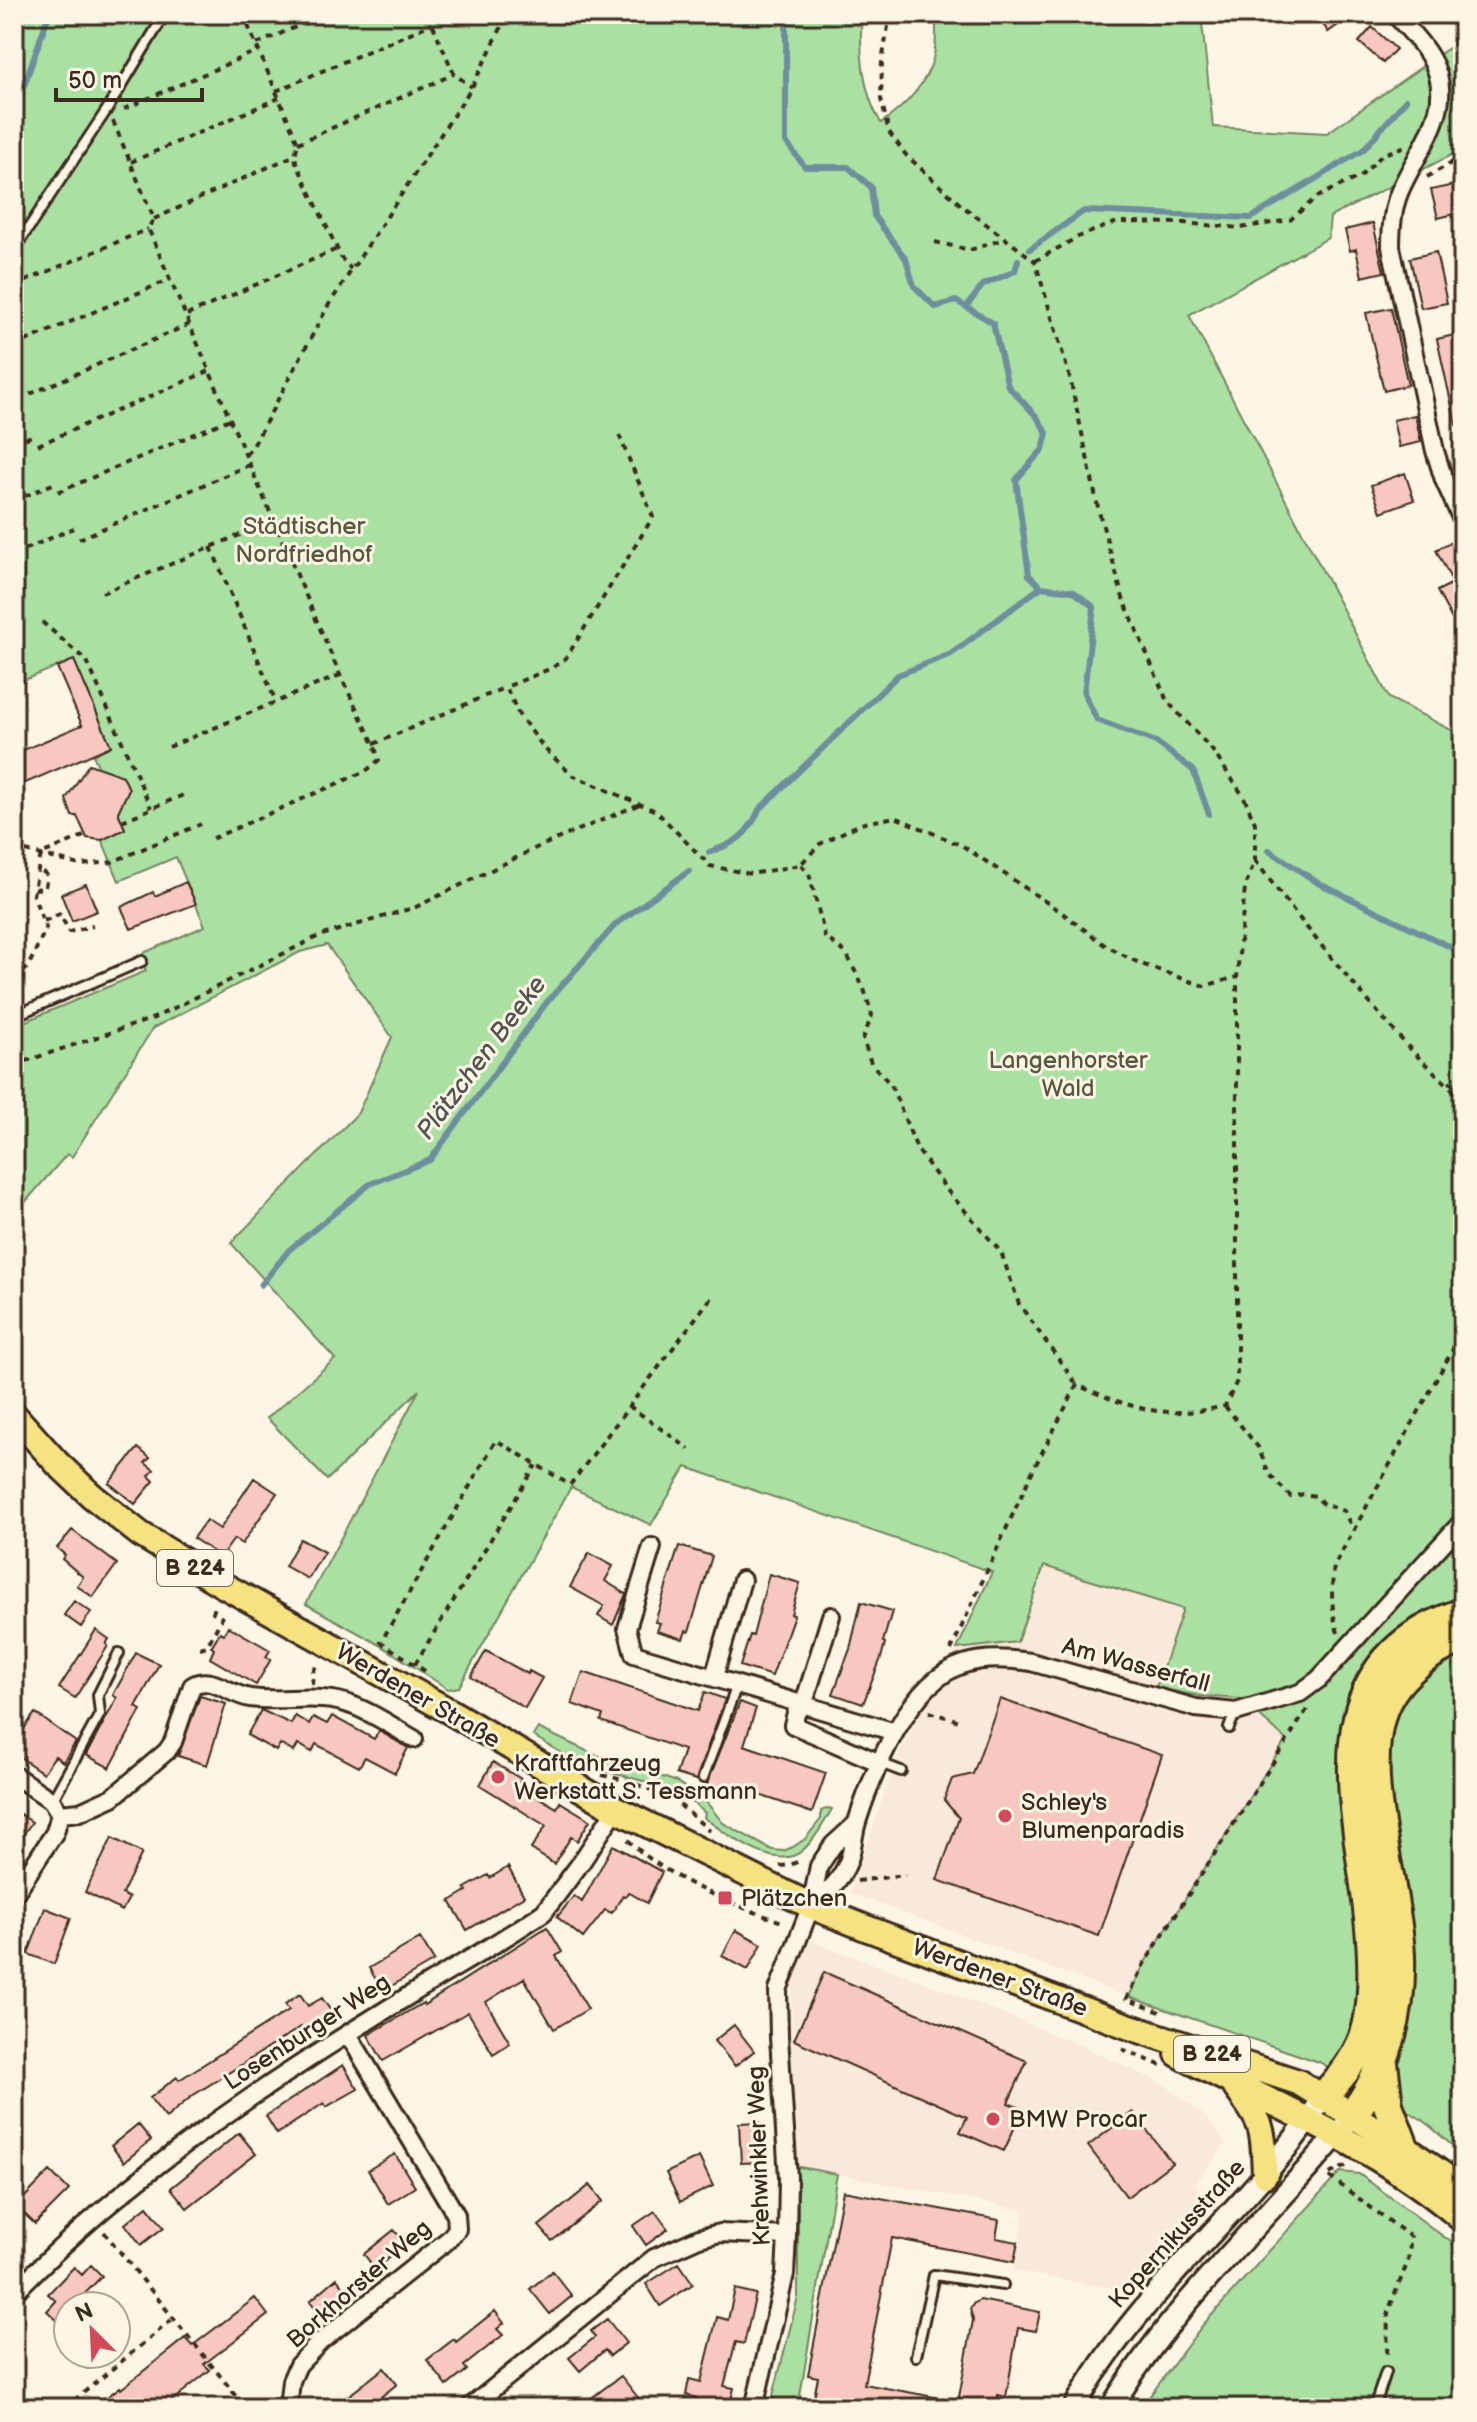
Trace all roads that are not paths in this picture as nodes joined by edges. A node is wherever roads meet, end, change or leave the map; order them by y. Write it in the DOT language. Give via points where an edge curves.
graph roads {
  1 [pos="165,14"];
  2 [pos="1395,14"];
  3 [pos="14,250"];
  4 [pos="1463,522"];
  5 [pos="142,961"];
  6 [pos="14,1016"];
  7 [pos="22,1409"];
  8 [pos="1463,1521"];
  9 [pos="652,1547"];
  10 [pos="742,1580"];
  11 [pos="1463,1613"];
  12 [pos="831,1616"];
  13 [pos="1463,1638"];
  14 [pos="119,1653"];
  15 [pos="714,1677"];
  16 [pos="737,1684"];
  17 [pos="804,1703"];
  18 [pos="895,1732"];
  19 [pos="414,1739"];
  20 [pos="880,1763"];
  21 [pos="901,1771"];
  22 [pos="14,1775"];
  23 [pos="703,1778"];
  24 [pos="56,1808"];
  25 [pos="616,1809"];
  26 [pos="856,1824"];
  27 [pos="14,1895"];
  28 [pos="811,1906"];
  29 [pos="348,2034"];
  30 [pos="1124,2037"];
  31 [pos="1383,2062"];
  32 [pos="1232,2083"];
  33 [pos="1315,2109"];
  34 [pos="1345,2125"];
  35 [pos="1404,2147"];
  36 [pos="1265,2175"];
  37 [pos="1457,2199"];
  38 [pos="787,2236"];
  39 [pos="1003,2285"];
  40 [pos="14,2293"];
  41 [pos="916,2356"];
  42 [pos="1386,2372"];
  43 [pos="288,2408"];
  44 [pos="469,2408"];
  45 [pos="754,2408"];
  46 [pos="1074,2408"];
  47 [pos="1111,2408"];
  48 [pos="1374,2408"];
  1 -- 3 [label="lane" via="109,112"];
  2 -- 4 [label="street" via="1431,58 1441,87 1429,136 1399,194 1391,226 1395,269 1439,465"];
  5 -- 6 [label="lane"];
  7 -- 25 [label="main road, Werdener Straße / B 224" via="57,1463 140,1534"];
  8 -- 18 [label="street, Am Wasserfall" via="1319,1679 1300,1693 1232,1720 1031,1662 982,1659 939,1676"];
  9 -- 15 [label="street" via="627,1628 634,1654"];
  10 -- 15 [label="street"];
  11 -- 33 [label="highway" via="1405,1643 1376,1674 1363,1698 1352,1748 1373,1987 1365,2035 1351,2064"];
  12 -- 17 [label="street"];
  13 -- 31 [label="highway" via="1434,1651 1410,1671 1382,1713 1377,1735 1377,1790 1400,1959 1398,2004"];
  14 -- 24 [label="lane" via="98,1695 100,1714"];
  15 -- 16 [label="street"];
  16 -- 17 [label="street"];
  16 -- 23 [label="lane"];
  17 -- 18 [label="street"];
  17 -- 20 [label="street" via="793,1725"];
  18 -- 20 [label="street, Am Wasserfall"];
  19 -- 24 [label="street" via="354,1705 311,1698 251,1698 201,1681 192,1686 173,1742 160,1757 113,1797 80,1812"];
  20 -- 21 [label="lane"];
  20 -- 26 [label="street, Am Wasserfall"];
  22 -- 24 [label="street"];
  24 -- 27 [label="street" via="55,1832"];
  25 -- 28 [label="main road, Werdener Straße / B 224"];
  25 -- 29 [label="street, Losenburger Weg" via="544,1912"];
  26 -- 28 [label="street, Am Wasserfall" via="841,1877"];
  26 -- 28 [label="street, Am Wasserfall" via="819,1866"];
  28 -- 30 [label="main road, Werdener Straße / B 224"];
  28 -- 38 [label="street, Krehwinkler Weg" via="778,1990"];
  29 -- 40 [label="street, Losenburger Weg" via="156,2165"];
  29 -- 43 [label="street, Borkhorster Weg" via="456,2215 457,2229 298,2365"];
  30 -- 32 [label="main road, Werdener Straße / B 224"];
  30 -- 33 [label="main road, Werdener Straße / B 224" via="1298,2082"];
  31 -- 34 [label="highway"];
  31 -- 35 [label="highway" via="1388,2105"];
  32 -- 33 [label="main road, Werdener Straße / B 224"];
  32 -- 36 [label="main road" via="1263,2129"];
  33 -- 34 [label="main road, Werdener Straße / B 224"];
  33 -- 36 [label="street, Kopernikusstraße"];
  34 -- 35 [label="main road, Werdener Straße / B 224"];
  34 -- 37 [label="main road, Werdener Straße / B 224"];
  34 -- 47 [label="street" via="1161,2335"];
  35 -- 37 [label="main road, Werdener Straße / B 224"];
  36 -- 46 [label="street, Kopernikusstraße" via="1136,2316"];
  38 -- 44 [label="street" via="720,2233 654,2258"];
  38 -- 45 [label="street, Krehwinkler Weg" via="785,2274"];
  39 -- 41 [label="lane" via="934,2275"];
  42 -- 48 [label="lane"];
}
